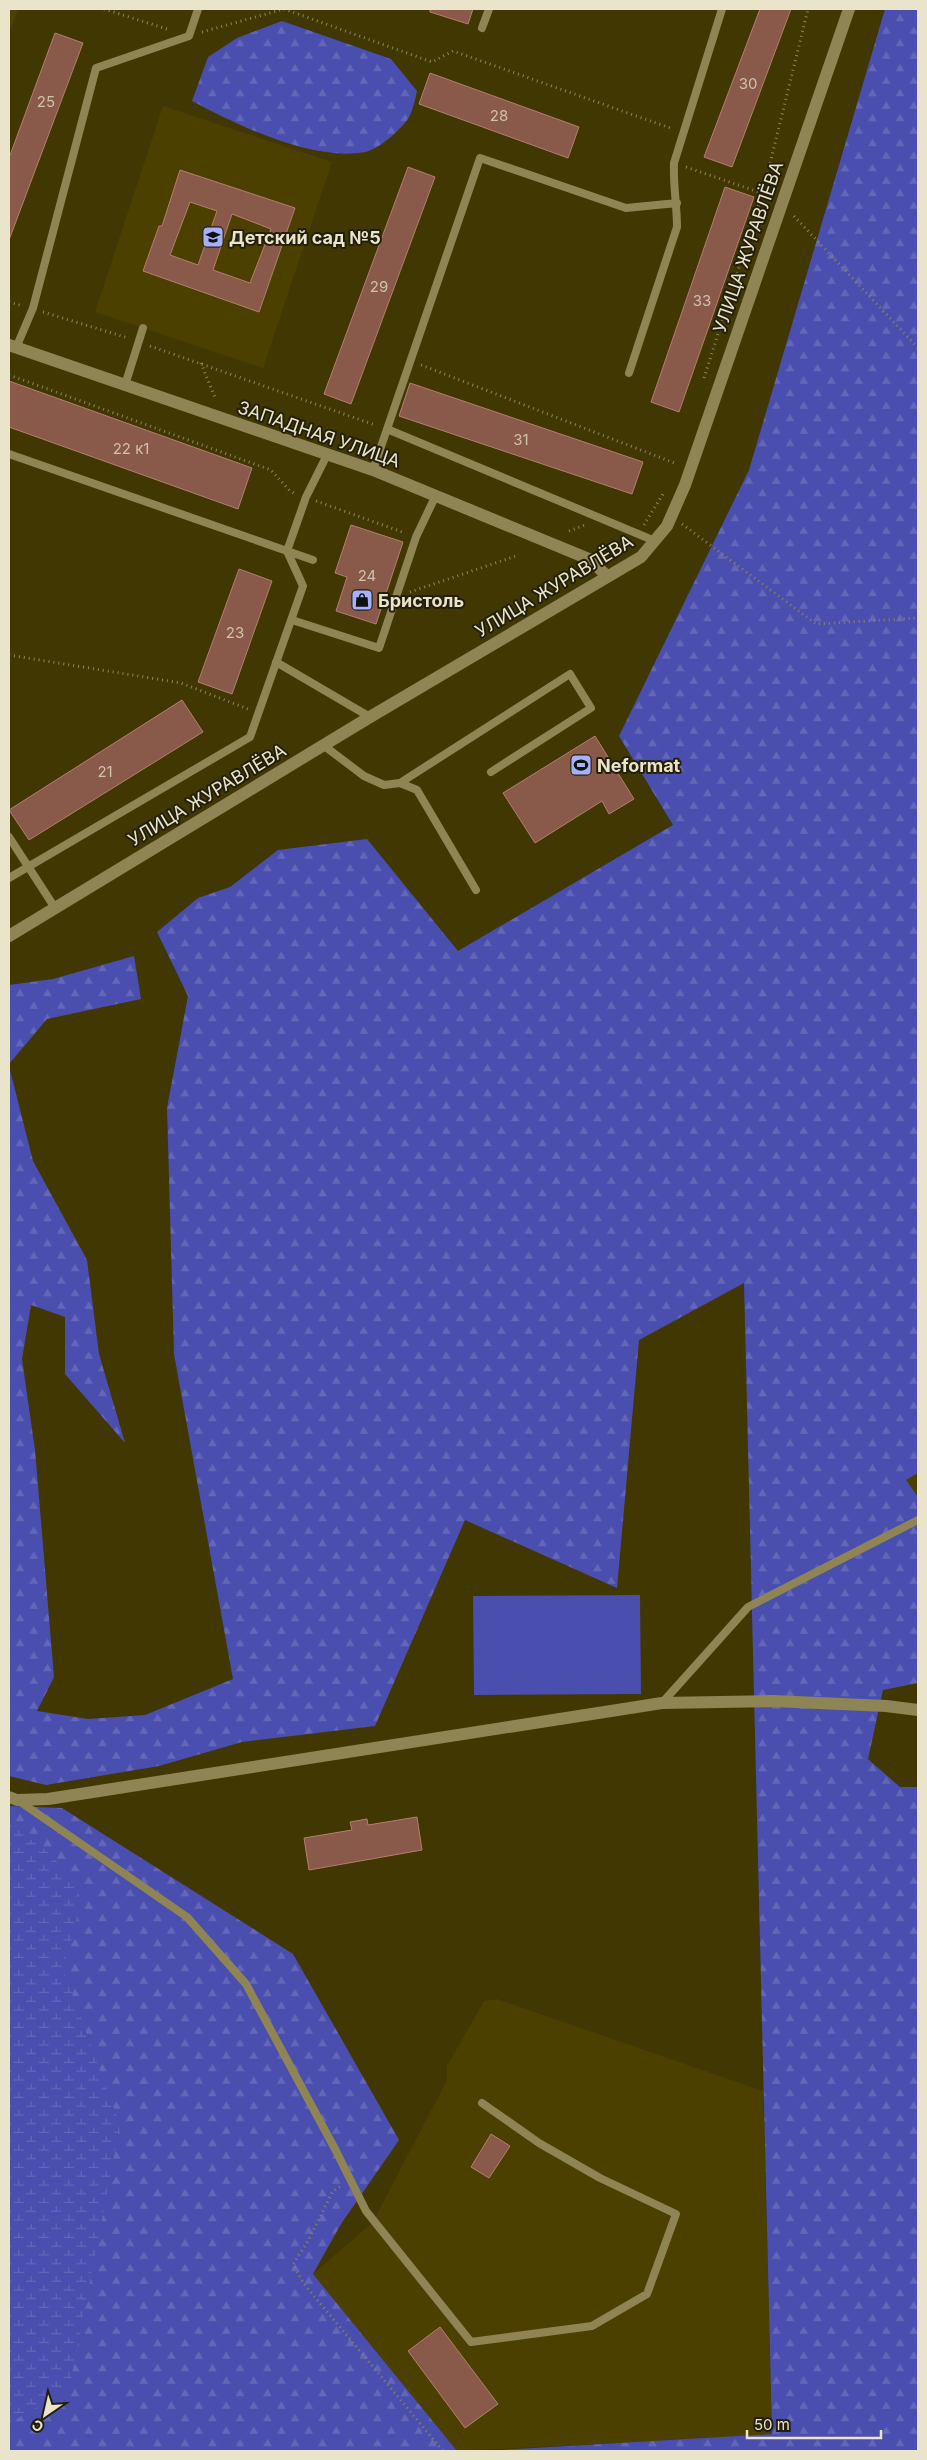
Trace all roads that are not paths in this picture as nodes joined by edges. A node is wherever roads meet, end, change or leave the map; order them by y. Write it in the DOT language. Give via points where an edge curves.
graph roads {
  1 [pos="198,9"];
  2 [pos="489,9"];
  3 [pos="722,9"];
  4 [pos="849,9"];
  5 [pos="482,28"];
  6 [pos="677,203"];
  7 [pos="143,328"];
  8 [pos="12,347"];
  9 [pos="629,373"];
  10 [pos="125,385"];
  11 [pos="387,429"];
  12 [pos="9,454"];
  13 [pos="327,455"];
  14 [pos="18,457"];
  15 [pos="9,464"];
  16 [pos="373,470"];
  17 [pos="436,495"];
  18 [pos="655,541"];
  19 [pos="287,551"];
  20 [pos="313,560"];
  21 [pos="607,576"];
  22 [pos="292,620"];
  23 [pos="276,662"];
  24 [pos="370,717"];
  25 [pos="323,745"];
  26 [pos="491,772"];
  27 [pos="400,783"];
  28 [pos="9,837"];
  29 [pos="28,866"];
  30 [pos="9,878"];
  31 [pos="476,890"];
  32 [pos="54,908"];
  33 [pos="9,936"];
  34 [pos="918,1520"];
  35 [pos="662,1703"];
  36 [pos="918,1710"];
  37 [pos="13,1798"];
  38 [pos="482,2103"];
  1 -- 8 [label="lane" via="189,36 96,68 32,308"];
  2 -- 5 [label="lane"];
  3 -- 6 [label="lane" via="674,163 673,186"];
  4 -- 18 [label="street, УЛИЦА ЖУРАВЛЁВА" via="686,485 672,517"];
  6 -- 9 [label="lane" via="678,227"];
  6 -- 11 [label="lane" via="626,208 480,158"];
  7 -- 10 [label="lane"];
  8 -- 10 [label="street, ЗАПАДНАЯ УЛИЦА"];
  10 -- 13 [label="street, ЗАПАДНАЯ УЛИЦА"];
  11 -- 16 [label="lane"];
  11 -- 18 [label="lane"];
  12 -- 14 [label="lane"];
  13 -- 16 [label="street, ЗАПАДНАЯ УЛИЦА"];
  13 -- 19 [label="lane" via="306,497"];
  14 -- 15 [label="lane"];
  14 -- 19 [label="lane"];
  16 -- 17 [label="street, ЗАПАДНАЯ УЛИЦА"];
  17 -- 21 [label="street, ЗАПАДНАЯ УЛИЦА" via="589,559"];
  17 -- 22 [label="lane" via="416,536 379,648"];
  18 -- 21 [label="street, УЛИЦА ЖУРАВЛЁВА" via="641,557"];
  19 -- 20 [label="lane"];
  19 -- 22 [label="lane" via="303,586"];
  21 -- 24 [label="street, УЛИЦА ЖУРАВЛЁВА"];
  22 -- 23 [label="lane"];
  23 -- 24 [label="lane"];
  23 -- 29 [label="lane" via="250,737"];
  24 -- 25 [label="street, УЛИЦА ЖУРАВЛЁВА"];
  25 -- 27 [label="lane" via="364,776 384,785"];
  25 -- 32 [label="street, УЛИЦА ЖУРАВЛЁВА"];
  26 -- 27 [label="lane" via="591,708 570,674"];
  27 -- 31 [label="lane" via="417,790"];
  28 -- 29 [label="lane"];
  29 -- 30 [label="lane"];
  29 -- 32 [label="lane"];
  32 -- 33 [label="street, УЛИЦА ЖУРАВЛЁВА"];
  34 -- 35 [label="lane" via="748,1607"];
  35 -- 36 [label="street" via="773,1701"];
  35 -- 37 [label="street" via="127,1788 48,1799"];
  37 -- 38 [label="lane" via="187,1917 246,1984 373,2222 472,2342 592,2326 647,2294 676,2214 600,2178 539,2143"];
}
